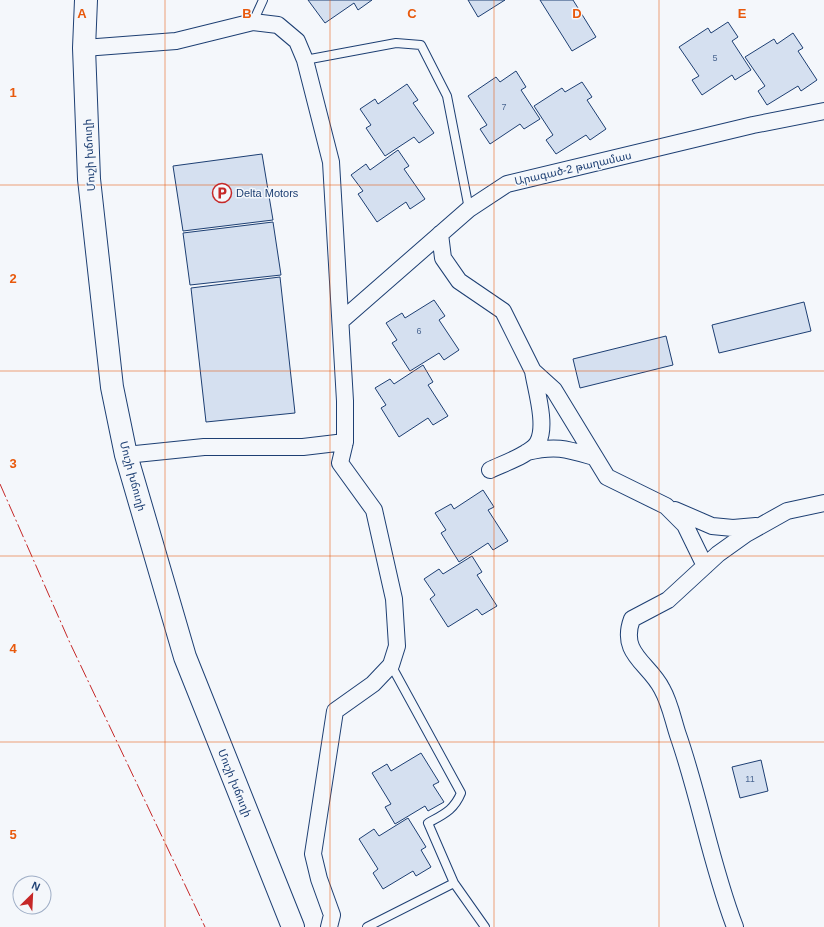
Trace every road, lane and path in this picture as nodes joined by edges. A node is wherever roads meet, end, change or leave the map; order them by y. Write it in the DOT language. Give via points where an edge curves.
graph roads {
  1 [pos="263,0"];
  2 [pos="85,2"];
  3 [pos="253,22"];
  4 [pos="84,48"];
  5 [pos="305,60"];
  6 [pos="824,111"];
  7 [pos="469,209"];
  8 [pos="440,234"];
  9 [pos="342,320"];
  10 [pos="533,371"];
  11 [pos="345,442"];
  12 [pos="527,452"];
  13 [pos="126,455"];
  14 [pos="594,457"];
  15 [pos="490,470"];
  16 [pos="824,503"];
  17 [pos="666,506"];
  18 [pos="760,526"];
  19 [pos="705,566"];
  20 [pos="391,666"];
  21 [pos="454,883"];
  22 [pos="293,927"];
  23 [pos="329,927"];
  24 [pos="367,927"];
  25 [pos="485,927"];
  26 [pos="735,927"];
  1 -- 3 [label="lane"];
  2 -- 4 [label="street, Մուշի խճուղի"];
  3 -- 4 [label="street" via="176,41"];
  3 -- 5 [label="street" via="278,25 297,41"];
  4 -- 13 [label="street, Մուշի խճուղի" via="90,186 112,387"];
  5 -- 7 [label="lane" via="396,43 421,45 447,96"];
  5 -- 9 [label="street" via="331,162"];
  6 -- 7 [label="street, Արագած-2 թաղամաս" via="753,125 506,184"];
  7 -- 8 [label="street, Արագած-2 թաղամաս"];
  8 -- 9 [label="street, Արագած-2 թաղամաս"];
  8 -- 10 [label="street" via="443,258 459,281 503,311"];
  9 -- 11 [label="street"];
  10 -- 12 [label="street" via="542,426 538,442"];
  10 -- 14 [label="street" via="554,390"];
  11 -- 13 [label="street" via="303,447 204,447"];
  11 -- 20 [label="street" via="340,463 374,510 394,599 397,646"];
  12 -- 14 [label="street" via="548,447"];
  12 -- 15 [label="street"];
  13 -- 22 [label="street, Մուշի խճուղի" via="185,657"];
  14 -- 17 [label="street" via="607,477"];
  16 -- 18 [label="street" via="787,511"];
  17 -- 18 [label="street" via="712,526"];
  17 -- 19 [label="street" via="685,525"];
  18 -- 19 [label="street" via="718,554"];
  19 -- 26 [label="street" via="668,600 632,619 627,632 632,650 662,689 690,768 726,903"];
  20 -- 21 [label="lane" via="461,793 456,804 446,814 428,823"];
  20 -- 23 [label="street" via="373,684 335,711 313,854 332,915"];
  21 -- 24 [label="lane"];
  21 -- 25 [label="lane"];
}
